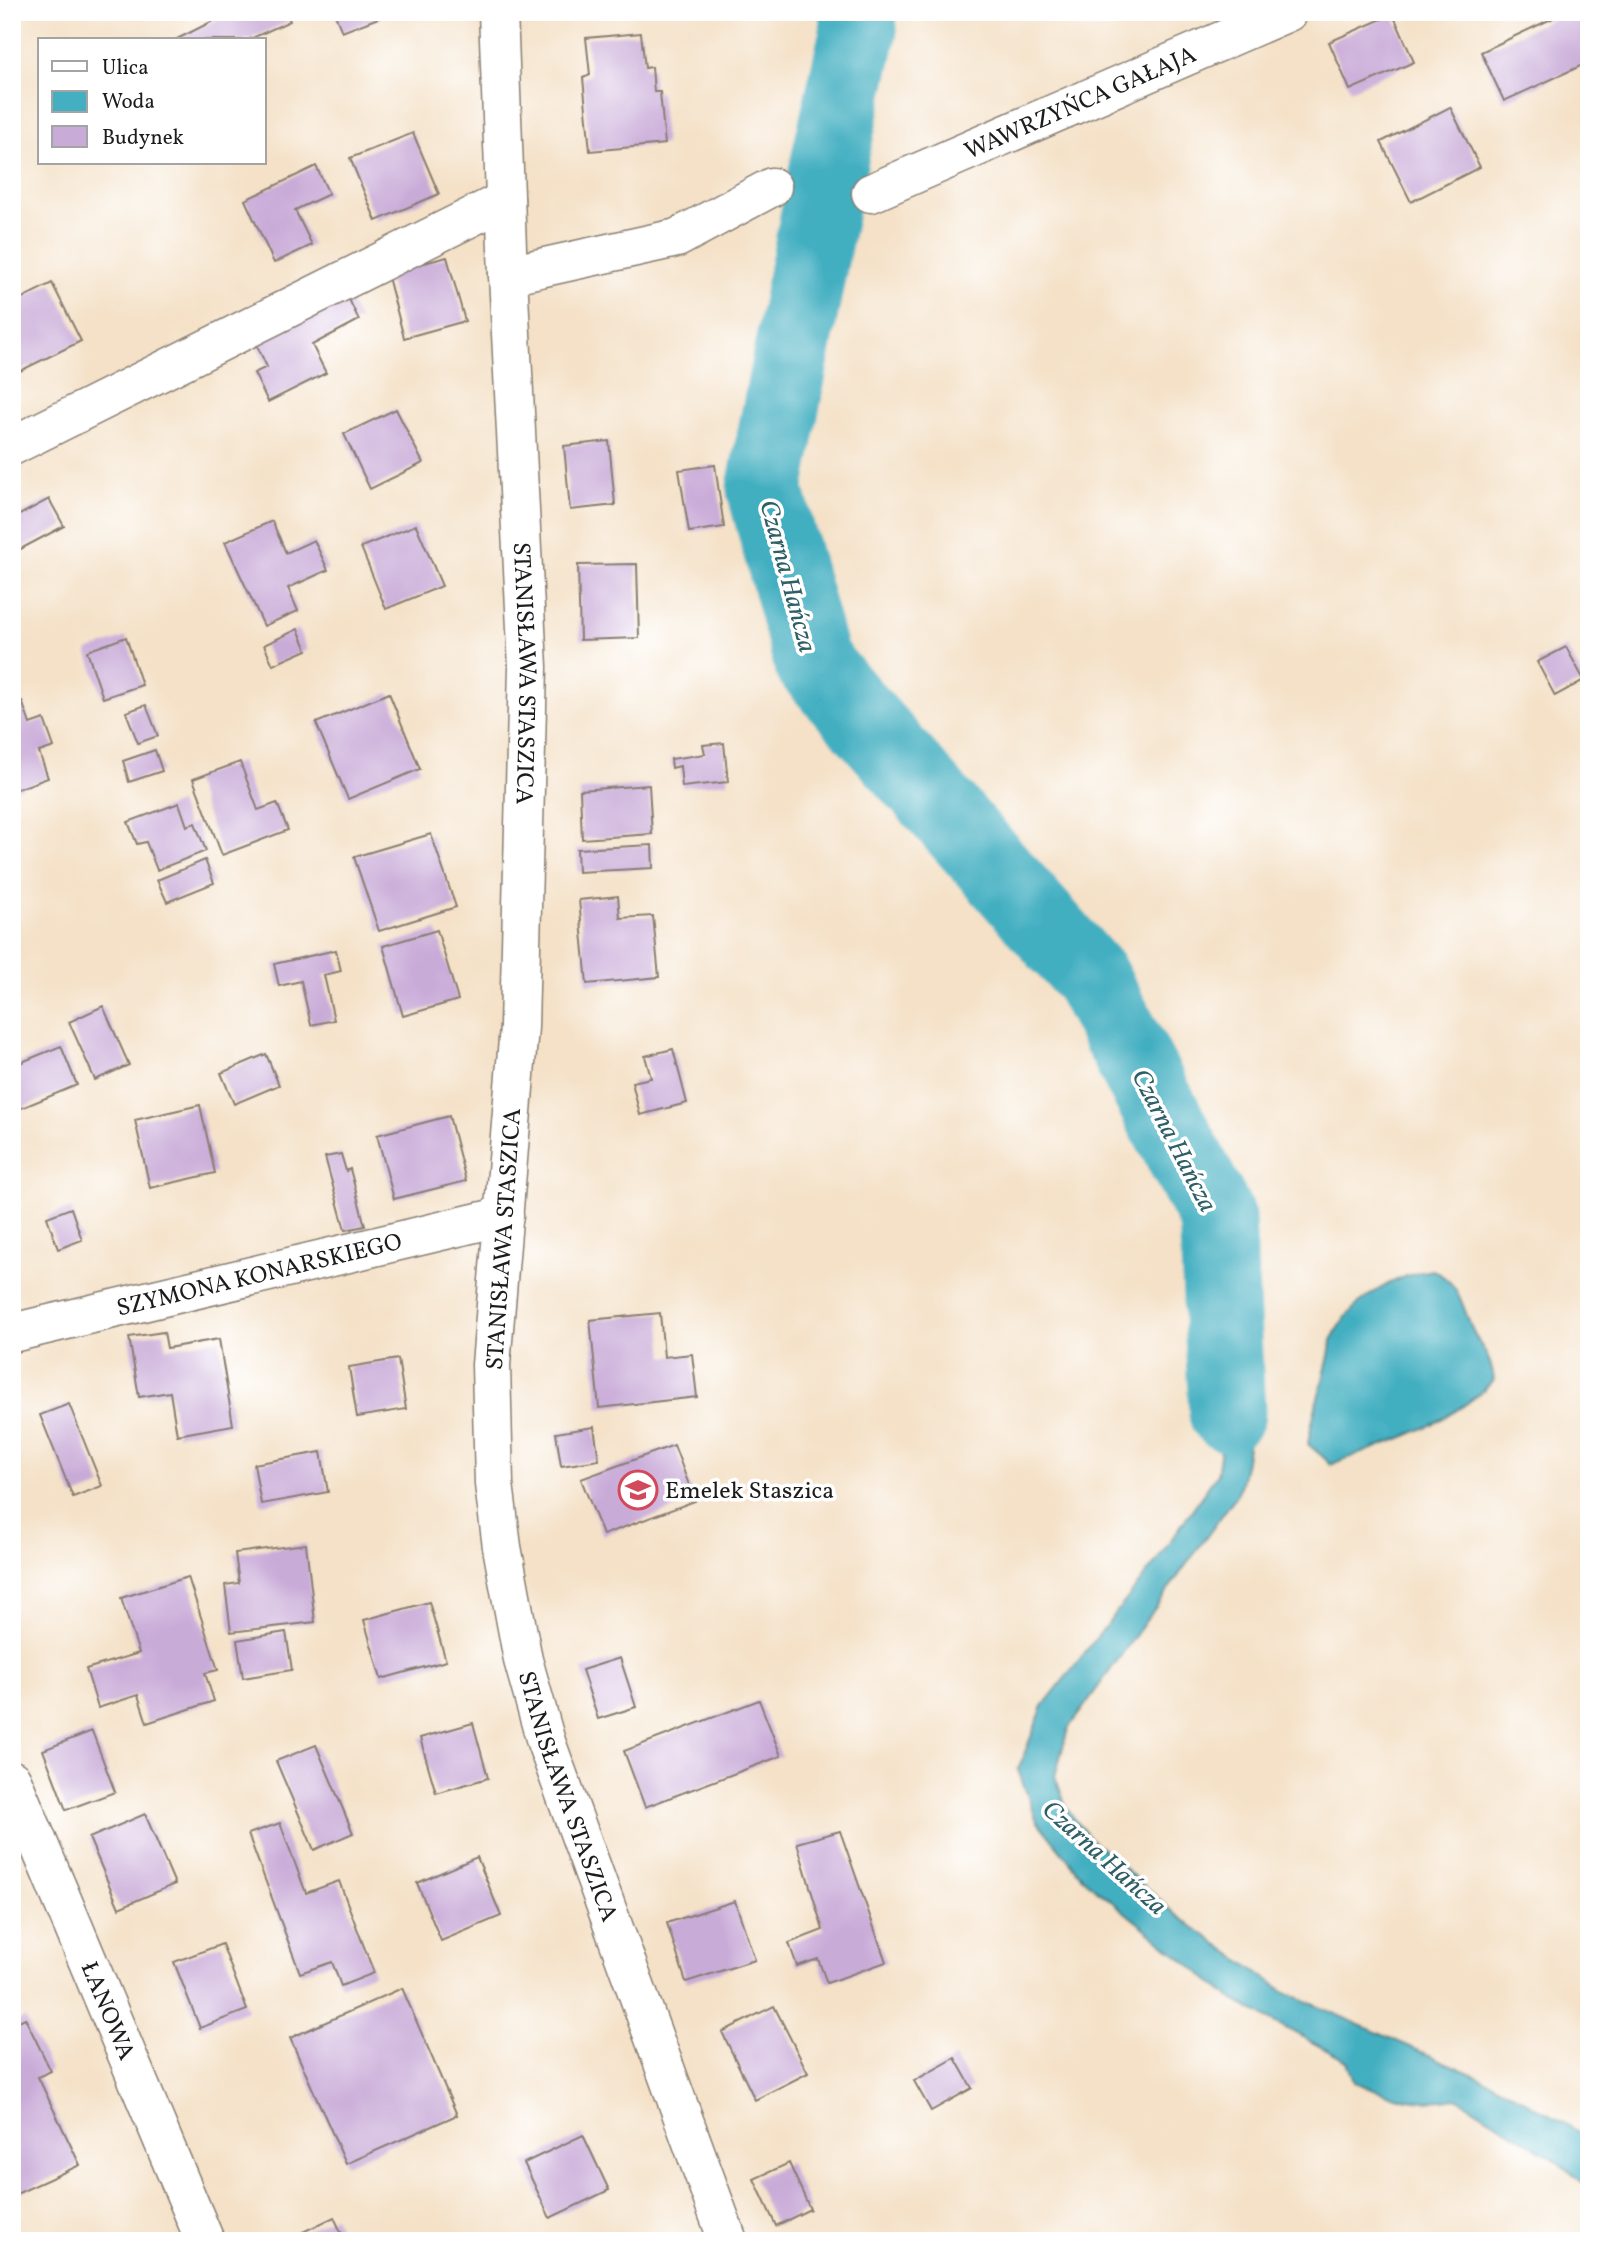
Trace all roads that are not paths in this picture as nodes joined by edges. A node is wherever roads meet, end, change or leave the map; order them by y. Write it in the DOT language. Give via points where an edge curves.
graph roads {
  1 [pos="498,12"];
  2 [pos="1289,12"];
  3 [pos="772,187"];
  4 [pos="872,193"];
  5 [pos="505,201"];
  6 [pos="508,275"];
  7 [pos="12,446"];
  8 [pos="505,1216"];
  9 [pos="12,1333"];
  10 [pos="12,1780"];
  11 [pos="722,2239"];
  12 [pos="205,2241"];
  1 -- 5 [label="street, STANISŁAWA STASZICA"];
  2 -- 4 [label="street, WAWRZYŃCA GAŁAJA"];
  3 -- 6 [label="street" via="677,238"];
  5 -- 6 [label="street, STANISŁAWA STASZICA"];
  5 -- 7 [label="street"];
  6 -- 8 [label="street, STANISŁAWA STASZICA" via="528,667 519,1027"];
  8 -- 9 [label="street, SZYMONA KONARSKIEGO"];
  8 -- 11 [label="street, STANISŁAWA STASZICA" via="491,1365 494,1484 523,1660 546,1742"];
  10 -- 12 [label="street, ŁANOWA"];
}
